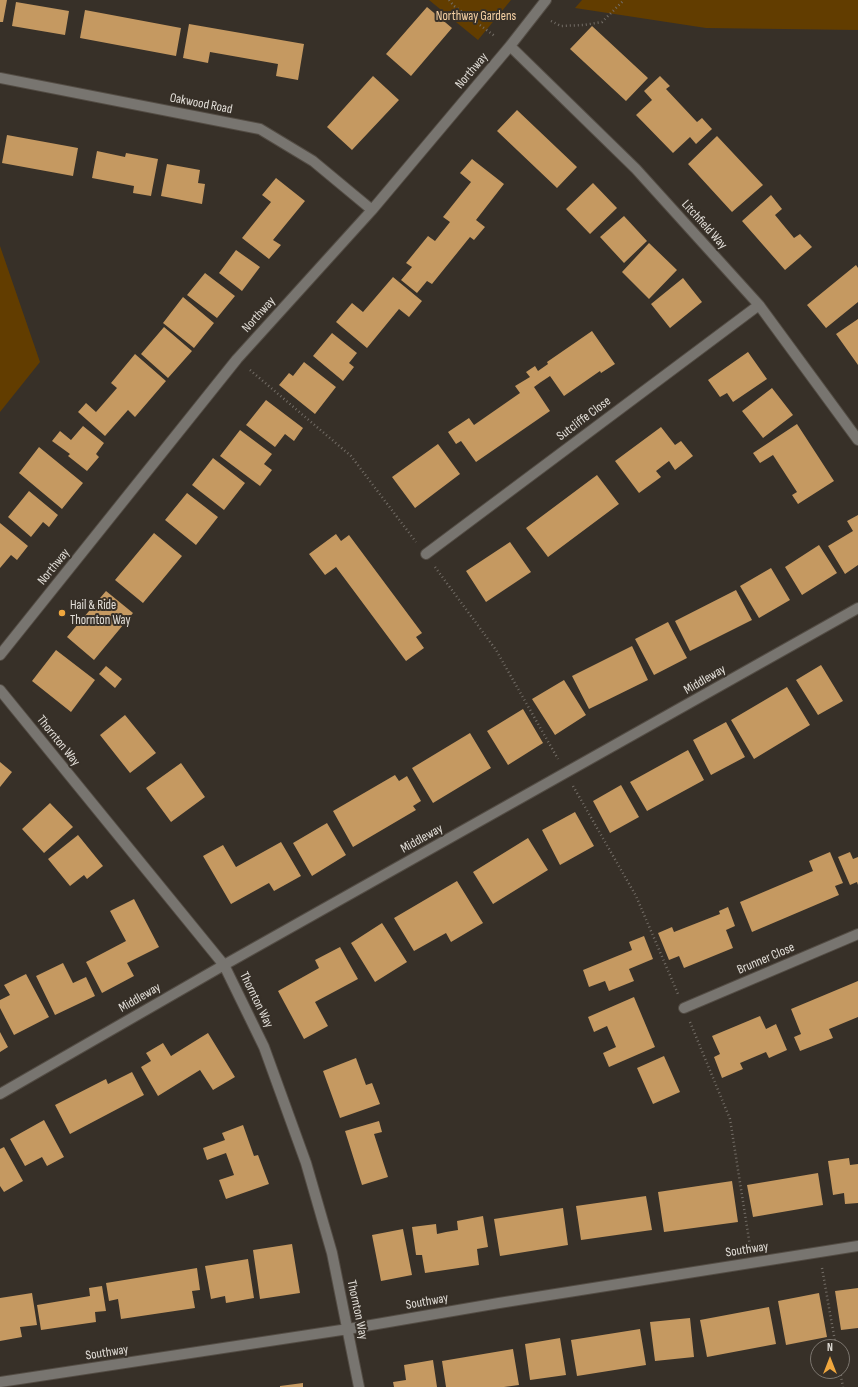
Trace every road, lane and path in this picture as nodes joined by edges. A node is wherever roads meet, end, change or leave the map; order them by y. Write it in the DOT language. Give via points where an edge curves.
graph roads {
  1 [pos="449,0"];
  2 [pos="546,0"];
  3 [pos="624,0"];
  4 [pos="537,13"];
  5 [pos="510,46"];
  6 [pos="0,78"];
  7 [pos="372,210"];
  8 [pos="758,305"];
  9 [pos="858,440"];
  10 [pos="426,554"];
  11 [pos="858,608"];
  12 [pos="0,655"];
  13 [pos="0,690"];
  14 [pos="858,934"];
  15 [pos="224,965"];
  16 [pos="684,1008"];
  17 [pos="0,1094"];
  18 [pos="858,1246"];
  19 [pos="820,1252"];
  20 [pos="348,1329"];
  21 [pos="835,1339"];
  22 [pos="0,1382"];
  23 [pos="359,1387"];
  1 -- 5 [label="path"];
  2 -- 4 [label="street, Northway"];
  3 -- 4 [label="path" via="602,22 584,25 561,26"];
  4 -- 5 [label="street, Northway"];
  5 -- 7 [label="street, Northway"];
  5 -- 8 [label="street, Litchfield Way" via="636,169"];
  6 -- 7 [label="street, Oakwood Road" via="260,129 313,161"];
  7 -- 12 [label="street, Northway" via="237,359"];
  8 -- 9 [label="street, Litchfield Way"];
  8 -- 10 [label="street, Sutcliffe Close"];
  11 -- 15 [label="street, Middleway"];
  13 -- 15 [label="street, Thornton Way"];
  14 -- 16 [label="street, Brunner Close"];
  15 -- 17 [label="street, Middleway"];
  15 -- 20 [label="street, Thornton Way" via="264,1046 306,1163 332,1254"];
  18 -- 19 [label="street, Southway"];
  19 -- 20 [label="street, Southway"];
  19 -- 21 [label="path"];
  20 -- 22 [label="street, Southway"];
  20 -- 23 [label="street, Thornton Way"];
}
